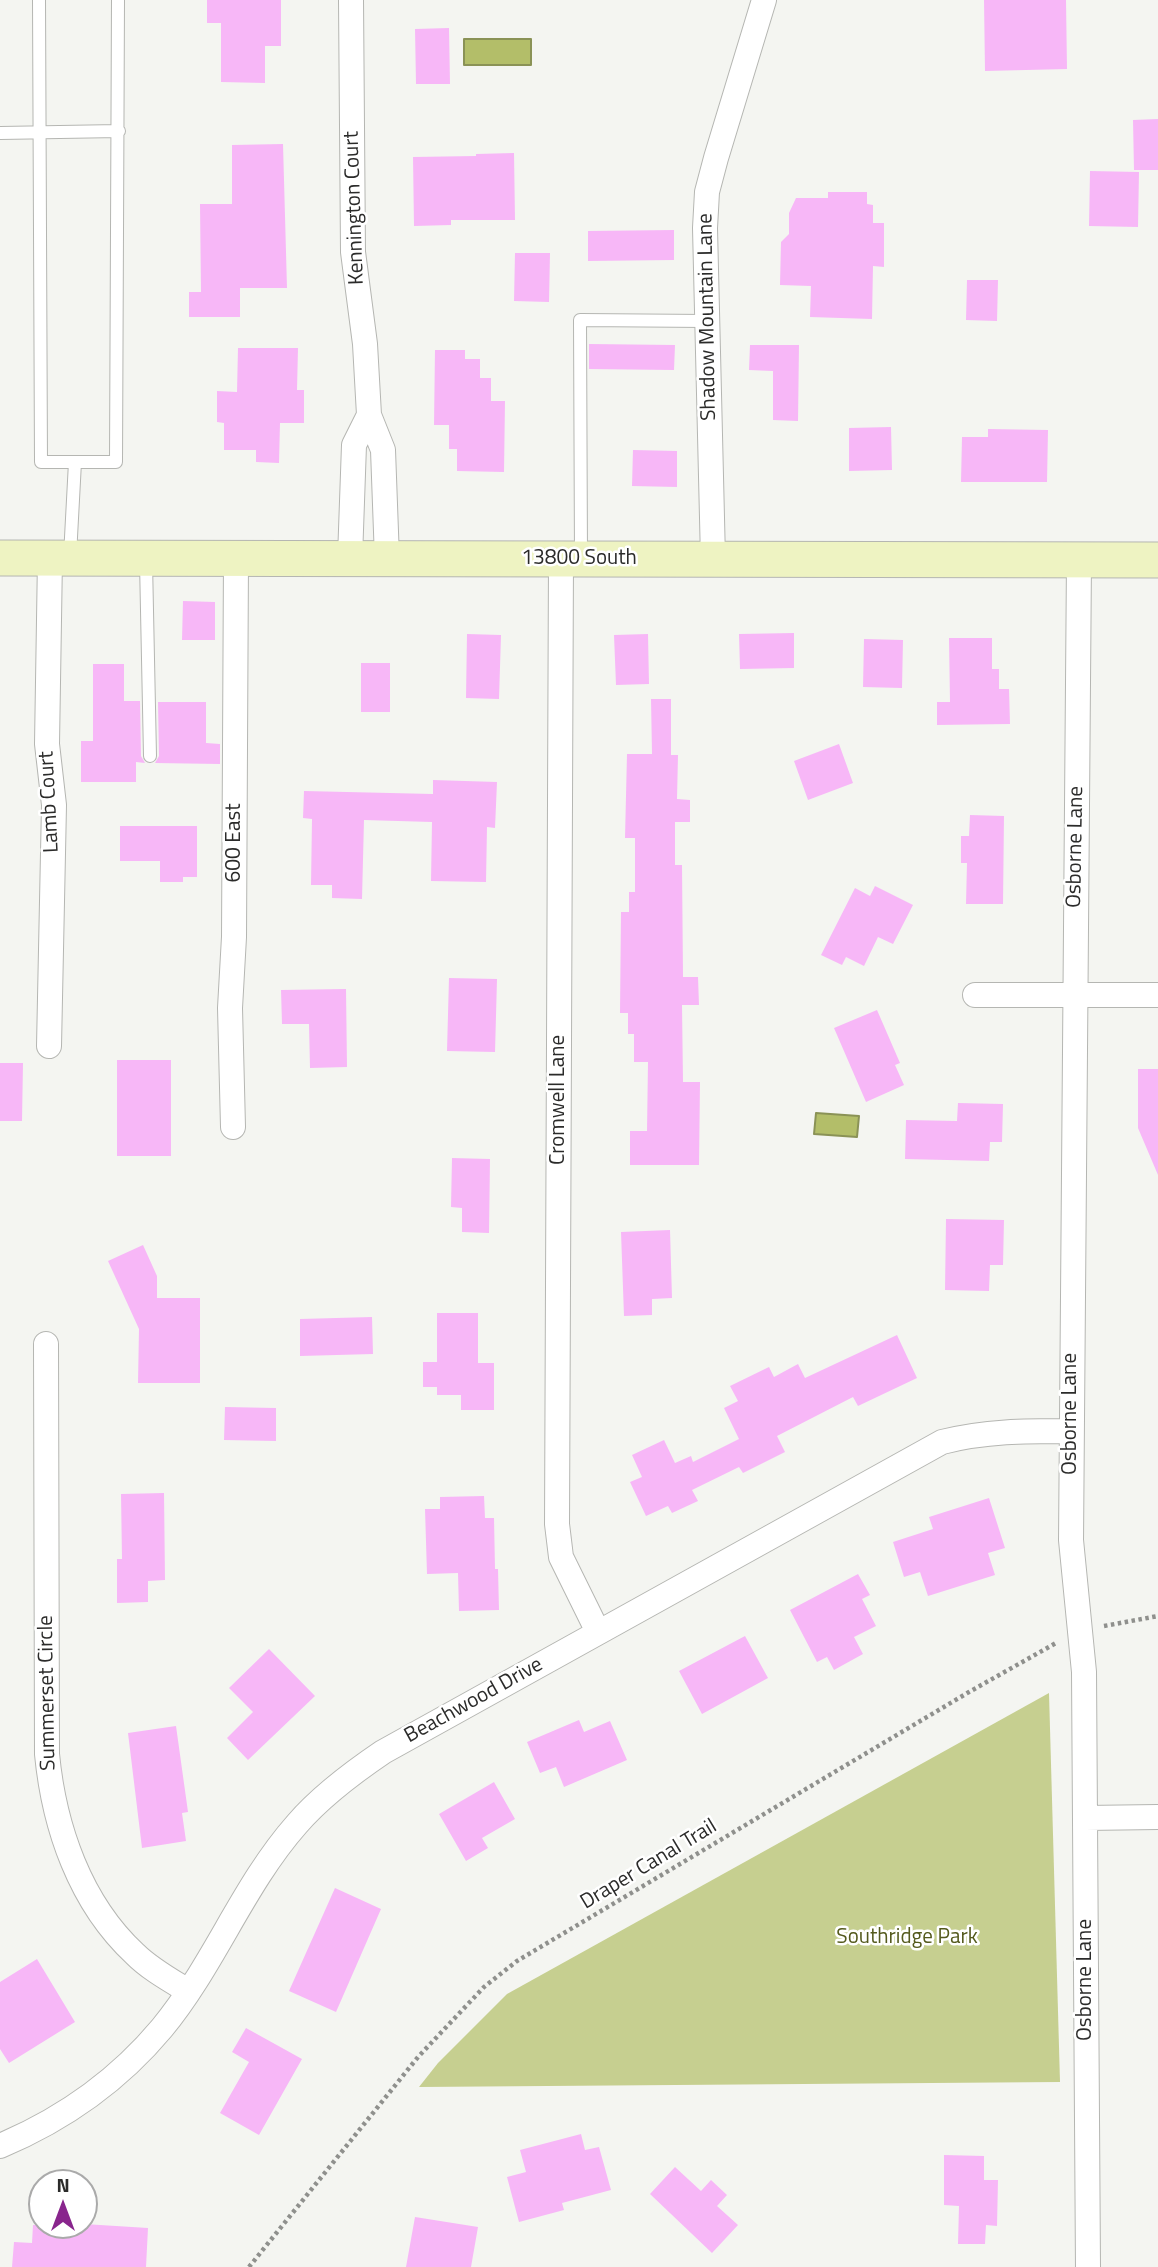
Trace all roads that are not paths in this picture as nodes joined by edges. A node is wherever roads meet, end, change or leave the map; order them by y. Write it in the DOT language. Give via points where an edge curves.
graph roads {
  1 [pos="39,0"];
  2 [pos="118,0"];
  3 [pos="351,0"];
  4 [pos="764,0"];
  5 [pos="40,131"];
  6 [pos="119,131"];
  7 [pos="0,132"];
  8 [pos="707,321"];
  9 [pos="369,415"];
  10 [pos="75,462"];
  11 [pos="0,558"];
  12 [pos="60,558"];
  13 [pos="146,558"];
  14 [pos="236,558"];
  15 [pos="349,558"];
  16 [pos="387,559"];
  17 [pos="571,559"];
  18 [pos="713,559"];
  19 [pos="1079,560"];
  20 [pos="1158,560"];
  21 [pos="150,756"];
  22 [pos="975,995"];
  23 [pos="1158,995"];
  24 [pos="1075,996"];
  25 [pos="49,1046"];
  26 [pos="233,1127"];
  27 [pos="46,1344"];
  28 [pos="1070,1431"];
  29 [pos="597,1632"];
  30 [pos="1158,1817"];
  31 [pos="1085,1818"];
  32 [pos="188,1991"];
  33 [pos="0,2146"];
  34 [pos="1088,2267"];
  1 -- 5 [label="lane"];
  2 -- 6 [label="lane"];
  3 -- 9 [label="street, Kennington Court" via="351,219"];
  4 -- 8 [label="street, Shadow Mountain Lane" via="707,192"];
  5 -- 6 [label="lane"];
  5 -- 7 [label="lane"];
  5 -- 10 [label="lane" via="41,462"];
  6 -- 10 [label="lane" via="117,462"];
  8 -- 17 [label="lane" via="580,320"];
  8 -- 18 [label="street, Shadow Mountain Lane"];
  9 -- 15 [label="street, Kennington Court" via="354,445"];
  9 -- 16 [label="street, Kennington Court" via="383,450"];
  10 -- 12 [label="lane"];
  11 -- 12 [label="main road, 13800 South"];
  12 -- 13 [label="main road, 13800 South"];
  12 -- 25 [label="street, Lamb Court" via="47,744 54,805"];
  13 -- 14 [label="main road, 13800 South"];
  13 -- 21 [label="lane"];
  14 -- 15 [label="main road, 13800 South"];
  14 -- 26 [label="street, 600 East" via="230,1008"];
  15 -- 16 [label="main road, 13800 South"];
  16 -- 17 [label="main road, 13800 South"];
  17 -- 18 [label="main road, 13800 South"];
  17 -- 29 [label="street, Cromwell Lane" via="557,1524 561,1557"];
  18 -- 19 [label="main road, 13800 South"];
  19 -- 20 [label="main road, 13800 South"];
  19 -- 24 [label="street, Osborne Lane"];
  22 -- 24 [label="street"];
  23 -- 24 [label="street"];
  24 -- 28 [label="street, Osborne Lane"];
  27 -- 32 [label="street, Summerset Circle" via="47,1754 56,1814 78,1875 121,1939 154,1970"];
  28 -- 29 [label="street, Beachwood Drive" via="997,1431 942,1442"];
  28 -- 31 [label="street, Osborne Lane" via="1072,1561 1084,1672"];
  29 -- 32 [label="street, Beachwood Drive" via="352,1773 298,1823 275,1852"];
  30 -- 31 [label="street"];
  31 -- 34 [label="street, Osborne Lane"];
  32 -- 33 [label="street, Beachwood Drive" via="163,2026 104,2087 36,2131"];
}
